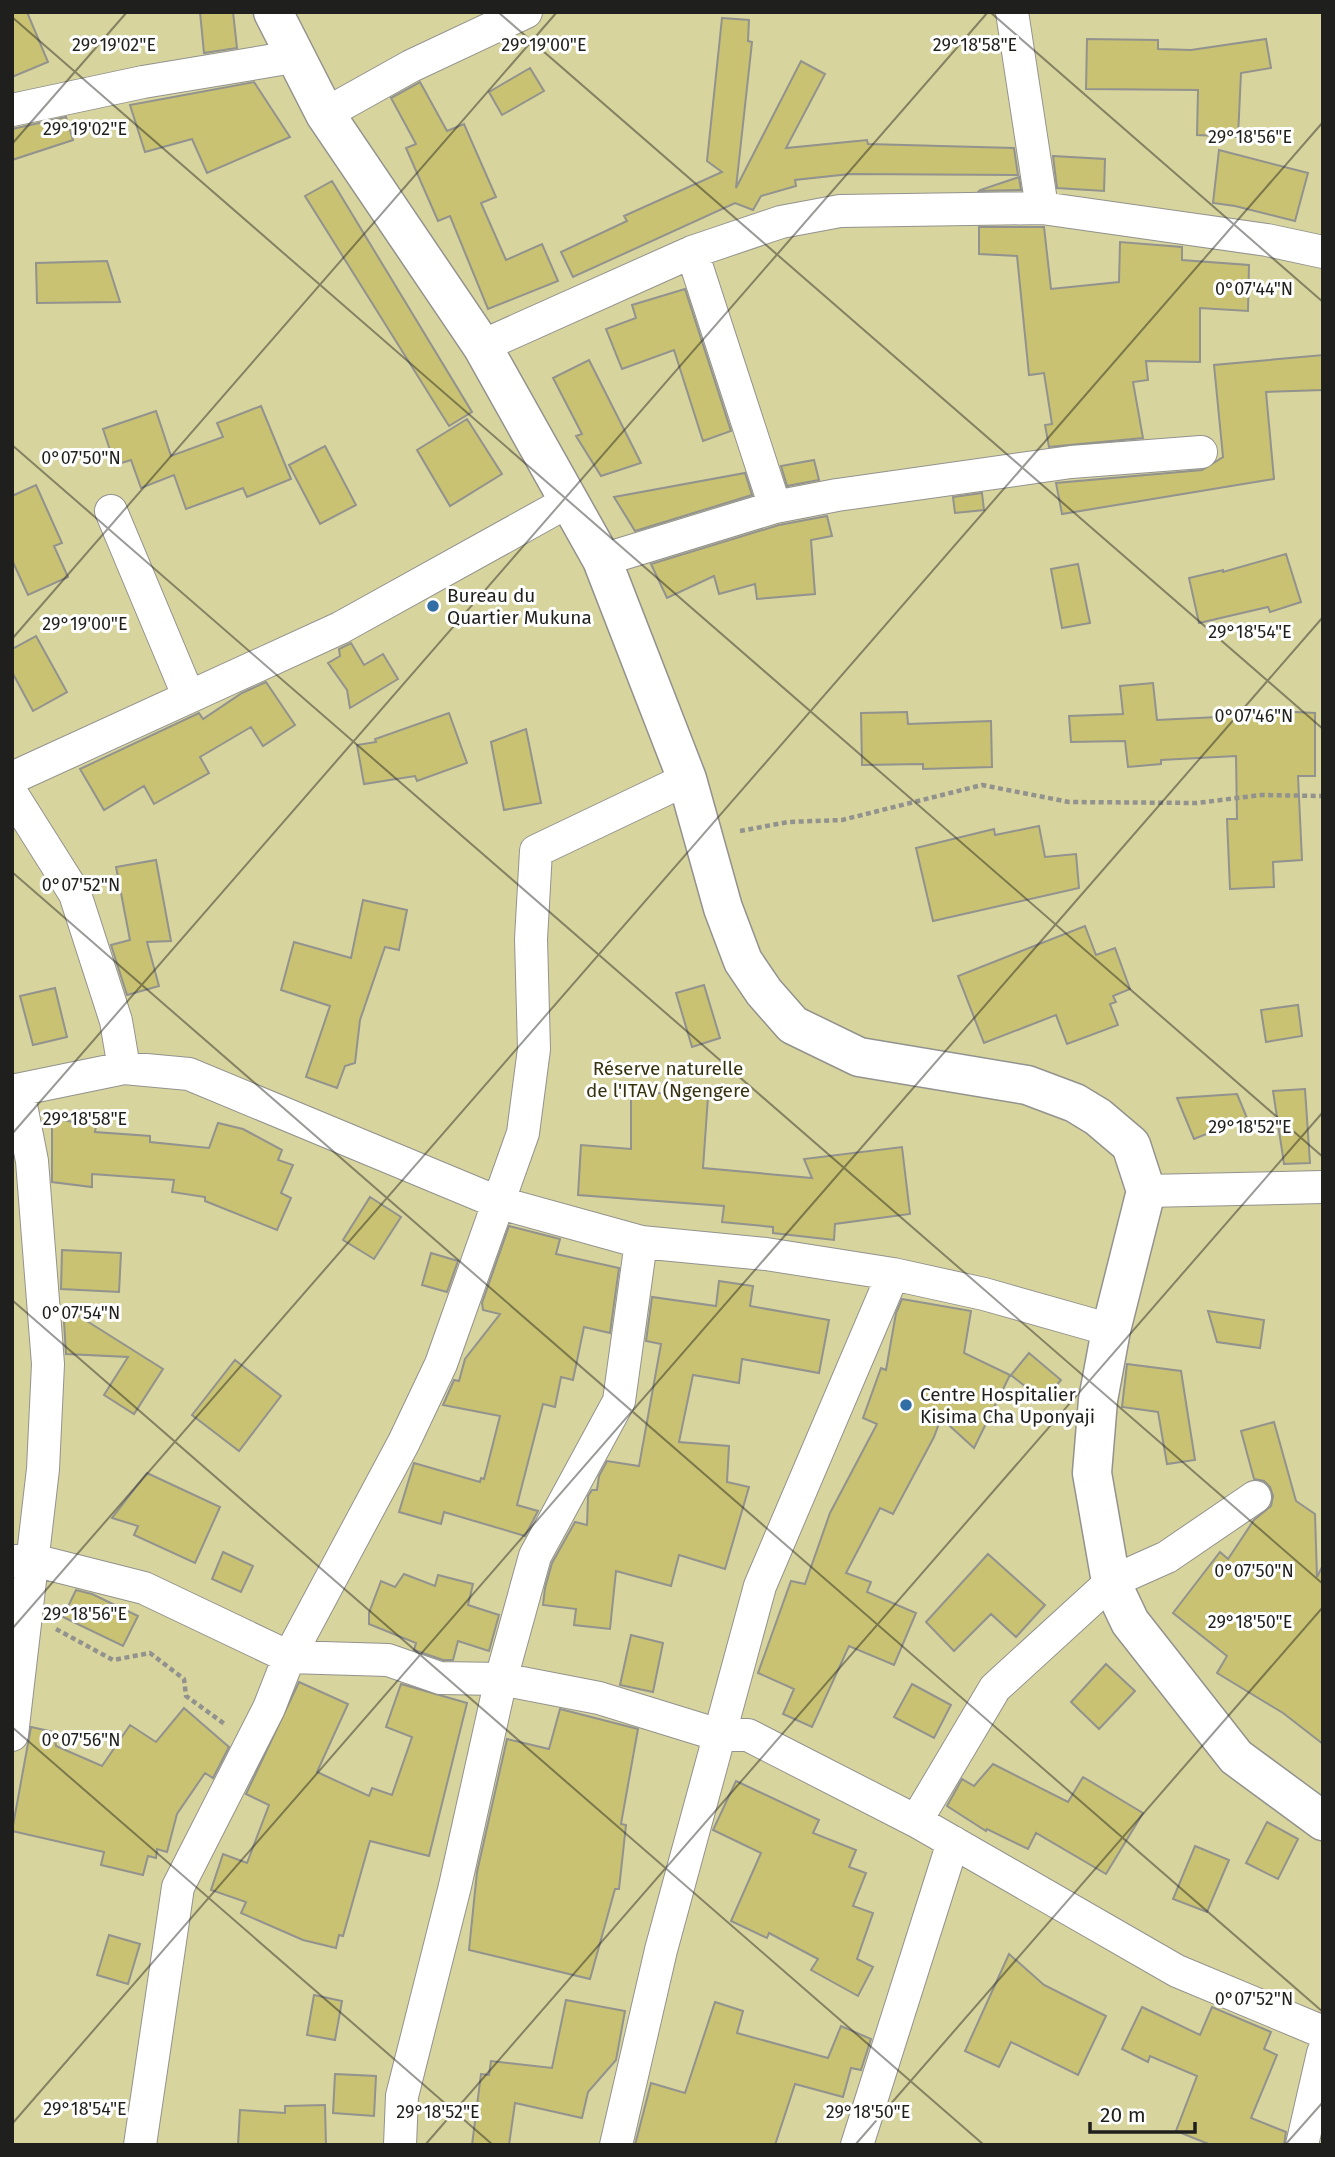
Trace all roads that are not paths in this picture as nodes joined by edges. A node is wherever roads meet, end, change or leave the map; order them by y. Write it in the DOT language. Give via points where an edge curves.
graph roads {
  1 [pos="273,12"];
  2 [pos="526,12"];
  3 [pos="1012,12"];
  4 [pos="293,57"];
  5 [pos="12,110"];
  6 [pos="325,114"];
  7 [pos="1042,208"];
  8 [pos="692,252"];
  9 [pos="1323,252"];
  10 [pos="482,346"];
  11 [pos="1201,452"];
  12 [pos="569,501"];
  13 [pos="775,507"];
  14 [pos="111,511"];
  15 [pos="602,560"];
  16 [pos="188,695"];
  17 [pos="12,778"];
  18 [pos="687,779"];
  19 [pos="12,794"];
  20 [pos="124,1068"];
  21 [pos="15,1091"];
  22 [pos="1323,1187"];
  23 [pos="1146,1191"];
  24 [pos="498,1202"];
  25 [pos="641,1242"];
  26 [pos="893,1274"];
  27 [pos="1111,1330"];
  28 [pos="1255,1497"];
  29 [pos="22,1561"];
  30 [pos="1111,1582"];
  31 [pos="289,1657"];
  32 [pos="501,1679"];
  33 [pos="12,1735"];
  34 [pos="719,1735"];
  35 [pos="1317,1809"];
  36 [pos="916,1821"];
  37 [pos="953,1842"];
  38 [pos="1323,2032"];
  39 [pos="1323,2053"];
  40 [pos="140,2145"];
  41 [pos="400,2145"];
  42 [pos="616,2145"];
  43 [pos="857,2145"];
  44 [pos="1302,2145"];
  1 -- 4 [label="street"];
  2 -- 6 [label="street" via="411,66"];
  3 -- 7 [label="street"];
  4 -- 5 [label="street" via="130,84"];
  4 -- 6 [label="street"];
  6 -- 10 [label="street"];
  7 -- 8 [label="street" via="840,211 781,222"];
  7 -- 9 [label="street"];
  8 -- 10 [label="street"];
  8 -- 13 [label="street"];
  10 -- 12 [label="street"];
  11 -- 13 [label="street" via="1057,464"];
  12 -- 15 [label="street"];
  12 -- 16 [label="street" via="340,628"];
  13 -- 15 [label="street"];
  14 -- 16 [label="street"];
  15 -- 18 [label="street"];
  16 -- 17 [label="street"];
  18 -- 23 [label="street" via="723,908 743,961 793,1025 859,1057 1027,1085 1075,1103 1131,1145"];
  18 -- 24 [label="street" via="536,851 531,939 534,1049 523,1133"];
  19 -- 20 [label="street" via="75,894 116,1021"];
  20 -- 21 [label="street"];
  20 -- 24 [label="street" via="189,1074"];
  21 -- 29 [label="street" via="32,1161 48,1364 43,1469"];
  22 -- 23 [label="street"];
  23 -- 27 [label="street"];
  24 -- 25 [label="street"];
  24 -- 31 [label="street" via="441,1364"];
  25 -- 26 [label="street" via="766,1254"];
  25 -- 32 [label="street" via="619,1401 535,1556"];
  26 -- 27 [label="street"];
  26 -- 34 [label="street" via="760,1586"];
  27 -- 30 [label="street" via="1098,1400 1092,1473"];
  28 -- 30 [label="street" via="1167,1557"];
  29 -- 31 [label="street" via="144,1588"];
  29 -- 33 [label="street" via="27,1609"];
  30 -- 35 [label="street" via="1130,1622 1236,1756"];
  30 -- 36 [label="street" via="995,1688"];
  31 -- 32 [label="street" via="388,1660 440,1678"];
  31 -- 40 [label="street" via="269,1708 178,1887"];
  32 -- 34 [label="street" via="599,1698"];
  32 -- 41 [label="street" via="402,2096"];
  34 -- 36 [label="street" via="748,1735"];
  34 -- 42 [label="street" via="661,1950"];
  36 -- 37 [label="street"];
  37 -- 38 [label="street" via="1177,1971"];
  37 -- 43 [label="street"];
  39 -- 44 [label="street"];
}
